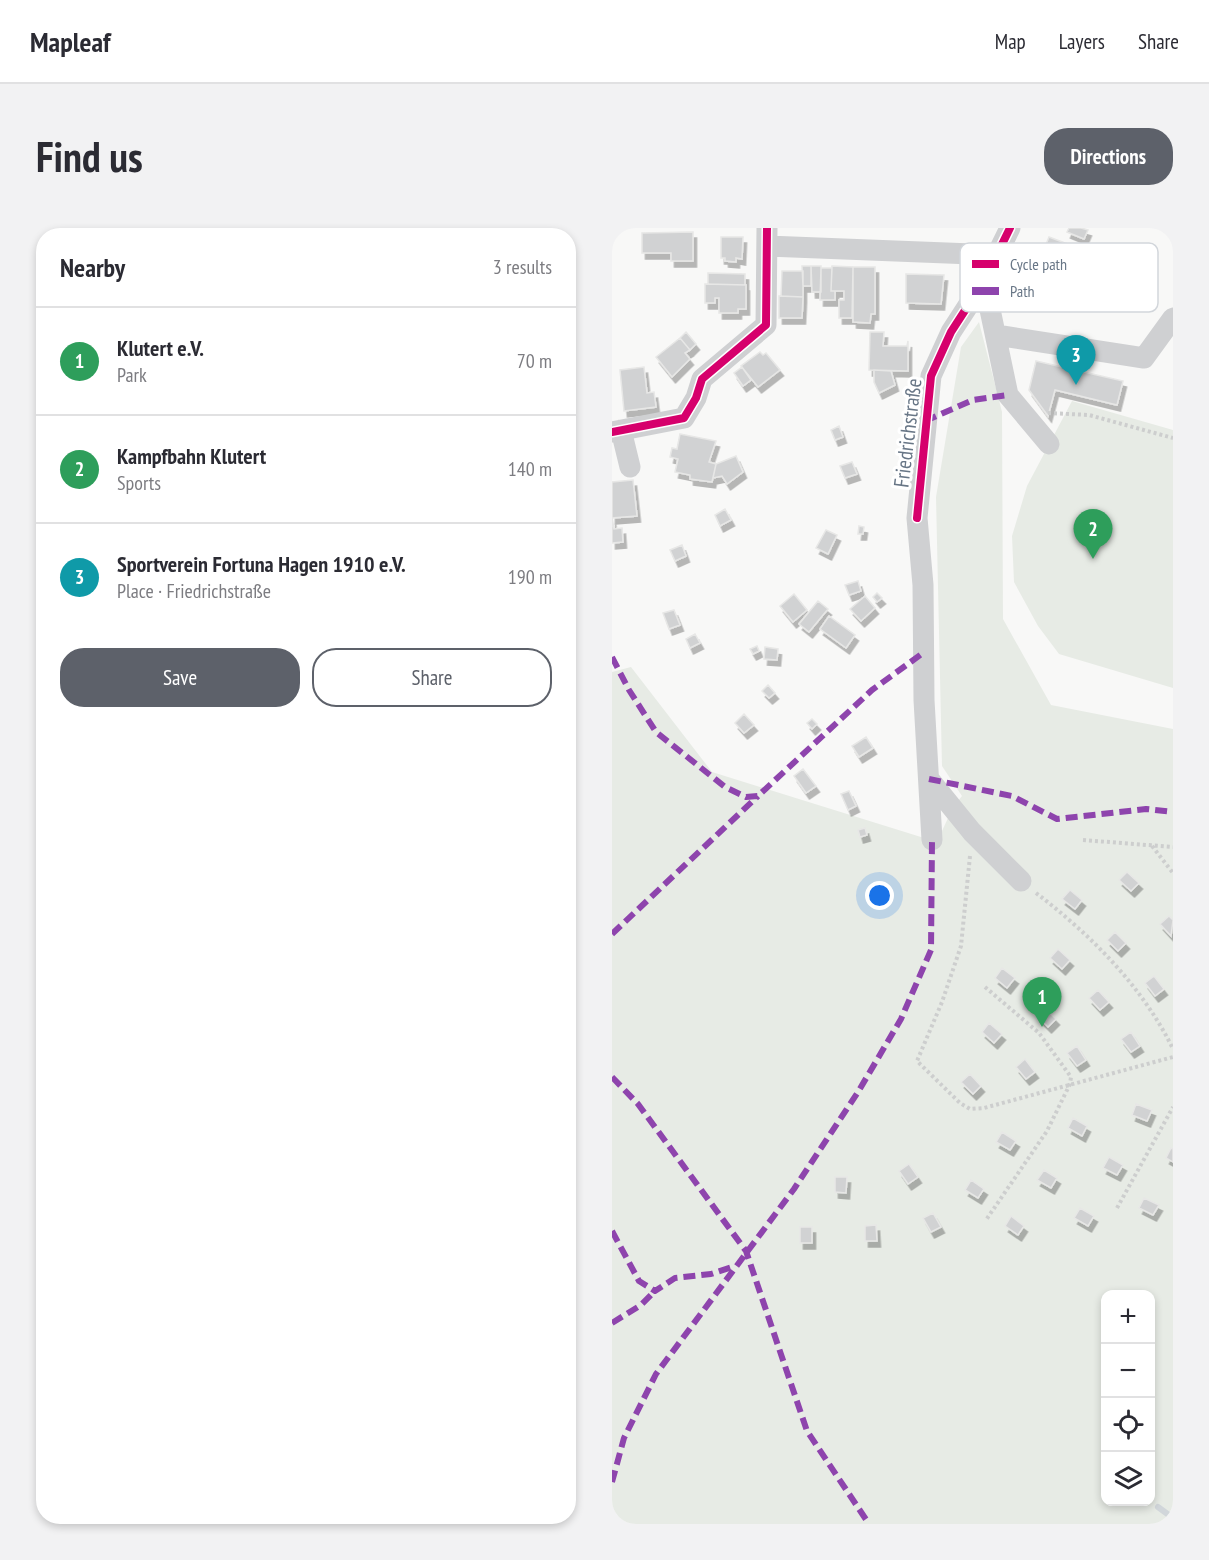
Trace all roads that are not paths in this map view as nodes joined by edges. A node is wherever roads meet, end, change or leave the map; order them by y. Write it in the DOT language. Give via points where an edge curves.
graph roads {
  1 [pos="1010,228"];
  2 [pos="767,237"];
  3 [pos="1003,243"];
  4 [pos="960,252"];
  5 [pos="964,312"];
  6 [pos="991,312"];
  7 [pos="1173,318"];
  8 [pos="996,335"];
  9 [pos="616,431"];
  10 [pos="1049,444"];
  11 [pos="630,467"];
  12 [pos="929,779"];
  13 [pos="932,840"];
  14 [pos="1021,881"];
  1 -- 3 [label="street, Friedrichstraße"];
  2 -- 4 [label="street"];
  2 -- 9 [label="street" via="766,325 702,379 684,418"];
  5 -- 12 [label="street, Friedrichstraße" via="931,376 917,518"];
  6 -- 8 [label="street"];
  7 -- 8 [label="street" via="1144,358"];
  8 -- 10 [label="street" via="1008,395"];
  9 -- 11 [label="street"];
  12 -- 13 [label="street, Friedrichstraße"];
  12 -- 14 [label="street"];
}
